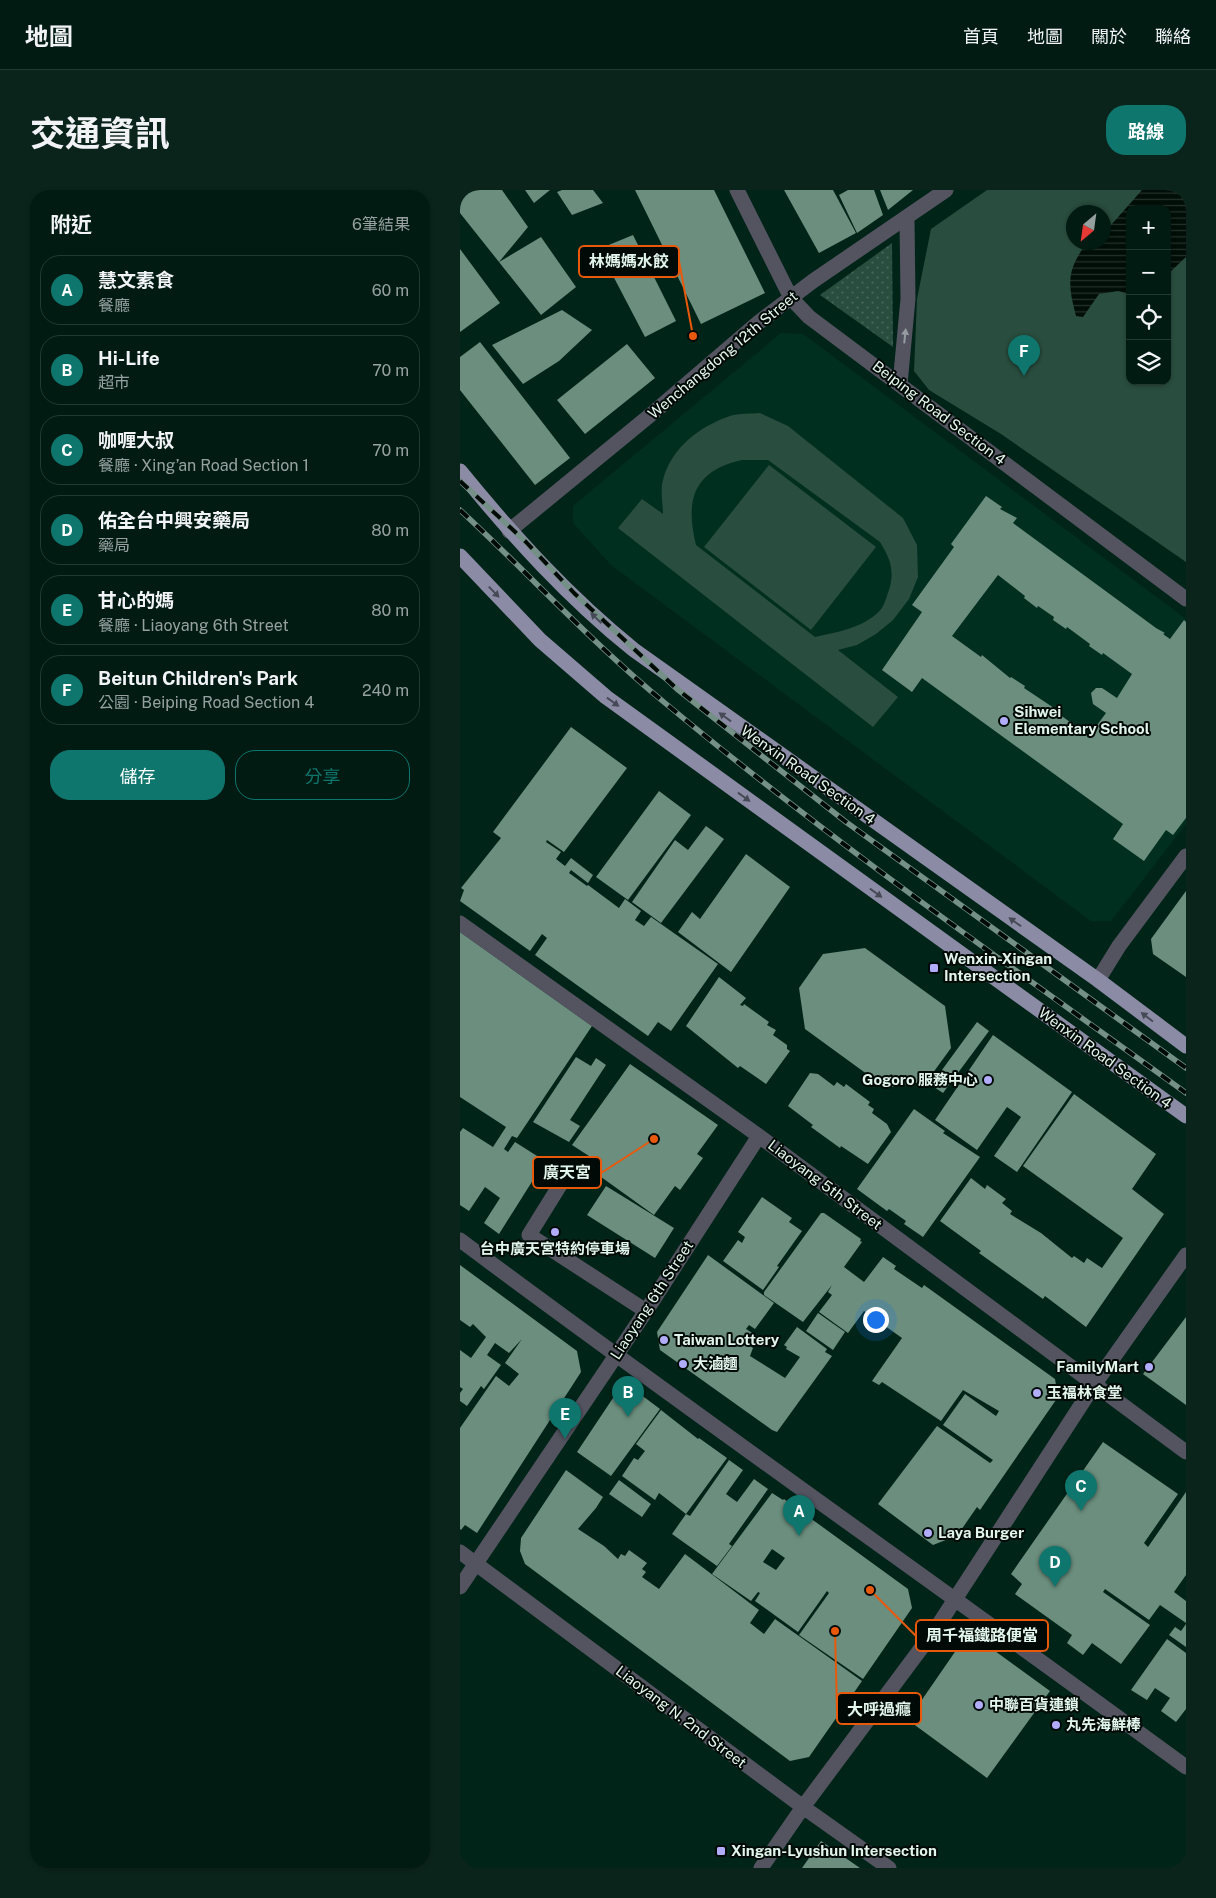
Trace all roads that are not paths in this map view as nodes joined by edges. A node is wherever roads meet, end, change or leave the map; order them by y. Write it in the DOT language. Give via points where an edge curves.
graph roads {
  1 [pos="737,190"];
  2 [pos="946,190"];
  3 [pos="907,218"];
  4 [pos="791,298"];
  5 [pos="900,384"];
  6 [pos="460,471"];
  7 [pos="509,531"];
  8 [pos="461,560"];
  9 [pos="1186,598"];
  10 [pos="1186,856"];
  11 [pos="460,923"];
  12 [pos="1098,980"];
  13 [pos="1186,1046"];
  14 [pos="1186,1116"];
  15 [pos="759,1136"];
  16 [pos="566,1177"];
  17 [pos="460,1240"];
  18 [pos="1186,1255"];
  19 [pos="646,1311"];
  20 [pos="616,1356"];
  21 [pos="1094,1385"];
  22 [pos="1186,1452"];
  23 [pos="460,1552"];
  24 [pos="475,1563"];
  25 [pos="460,1587"];
  26 [pos="956,1599"];
  27 [pos="1186,1767"];
  28 [pos="802,1807"];
  29 [pos="761,1868"];
  30 [pos="888,1868"];
  1 -- 4 [label="street, Beiping Road Section 4"];
  2 -- 3 [label="street, Wenchangdong 12th Street"];
  3 -- 4 [label="street, Wenchangdong 12th Street"];
  5 -- 3 [label="street, one-way" via="908,299"];
  4 -- 5 [label="street, Beiping Road Section 4" via="809,317"];
  4 -- 7 [label="street, Wenchangdong 12th Street"];
  5 -- 9 [label="street, Beiping Road Section 4"];
  6 -- 7 [label="main road, Wenxin Road Section 4"];
  12 -- 7 [label="main road, Wenxin Road Section 4, one-way" via="634,650 597,619"];
  8 -- 14 [label="main road, Wenxin Road Section 4, one-way" via="540,640 606,697"];
  10 -- 12 [label="street" via="1119,946"];
  11 -- 15 [label="street, Liaoyang 5th Street"];
  13 -- 12 [label="main road, Wenxin Road Section 4, one-way"];
  15 -- 19 [label="street, Liaoyang 6th Street"];
  15 -- 21 [label="street, Liaoyang 5th Street"];
  16 -- 19 [label="street" via="529,1235"];
  17 -- 20 [label="street"];
  18 -- 21 [label="street"];
  19 -- 20 [label="street, Liaoyang 6th Street"];
  20 -- 24 [label="street, Liaoyang 6th Street"];
  20 -- 26 [label="street"];
  21 -- 22 [label="street, Liaoyang 5th Street"];
  21 -- 26 [label="street"];
  23 -- 24 [label="street, Liaoyang N. 2nd Street"];
  24 -- 25 [label="street, Liaoyang 6th Street"];
  24 -- 28 [label="street, Liaoyang N. 2nd Street"];
  26 -- 27 [label="street"];
  26 -- 28 [label="street"];
  28 -- 29 [label="street"];
  28 -- 30 [label="street, Liaoyang N. 2nd Street"];
}
